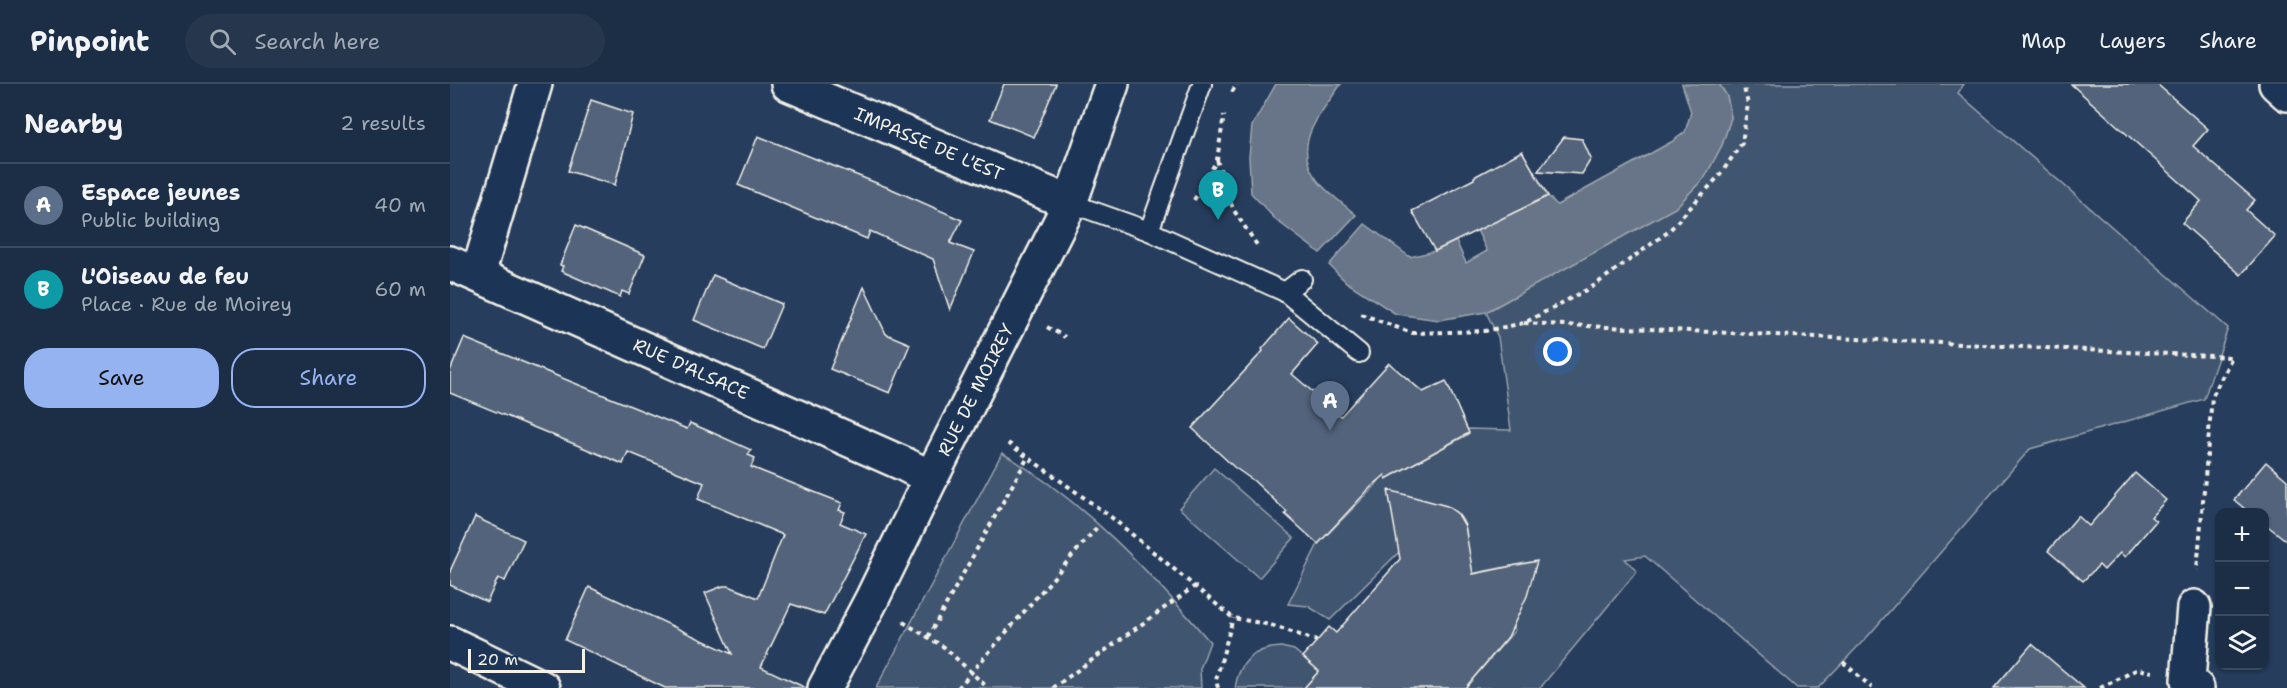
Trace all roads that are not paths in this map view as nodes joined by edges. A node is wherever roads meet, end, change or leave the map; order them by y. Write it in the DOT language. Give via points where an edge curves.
graph roads {
  1 [pos="535,84"];
  2 [pos="788,84"];
  3 [pos="1112,84"];
  4 [pos="1202,84"];
  5 [pos="2276,84"];
  6 [pos="2287,94"];
  7 [pos="1070,203"];
  8 [pos="1149,231"];
  9 [pos="464,269"];
  10 [pos="1302,279"];
  11 [pos="1285,292"];
  12 [pos="1359,353"];
  13 [pos="931,478"];
  14 [pos="2194,607"];
  15 [pos="450,643"];
  16 [pos="2193,684"];
  17 [pos="543,688"];
  18 [pos="825,688"];
  1 -- 9 [label="street"];
  2 -- 7 [label="street, IMPASSE DE L'EST"];
  3 -- 7 [label="street, RUE DE MOIREY"];
  4 -- 8 [label="lane"];
  5 -- 6 [label="street"];
  7 -- 8 [label="lane"];
  7 -- 13 [label="street, RUE DE MOIREY"];
  8 -- 11 [label="lane"];
  9 -- 13 [label="street, RUE D'ALSACE"];
  10 -- 11 [label="lane"];
  11 -- 12 [label="lane"];
  13 -- 18 [label="street, RUE DE MOIREY"];
  14 -- 16 [label="street"];
  15 -- 17 [label="street"];
}
